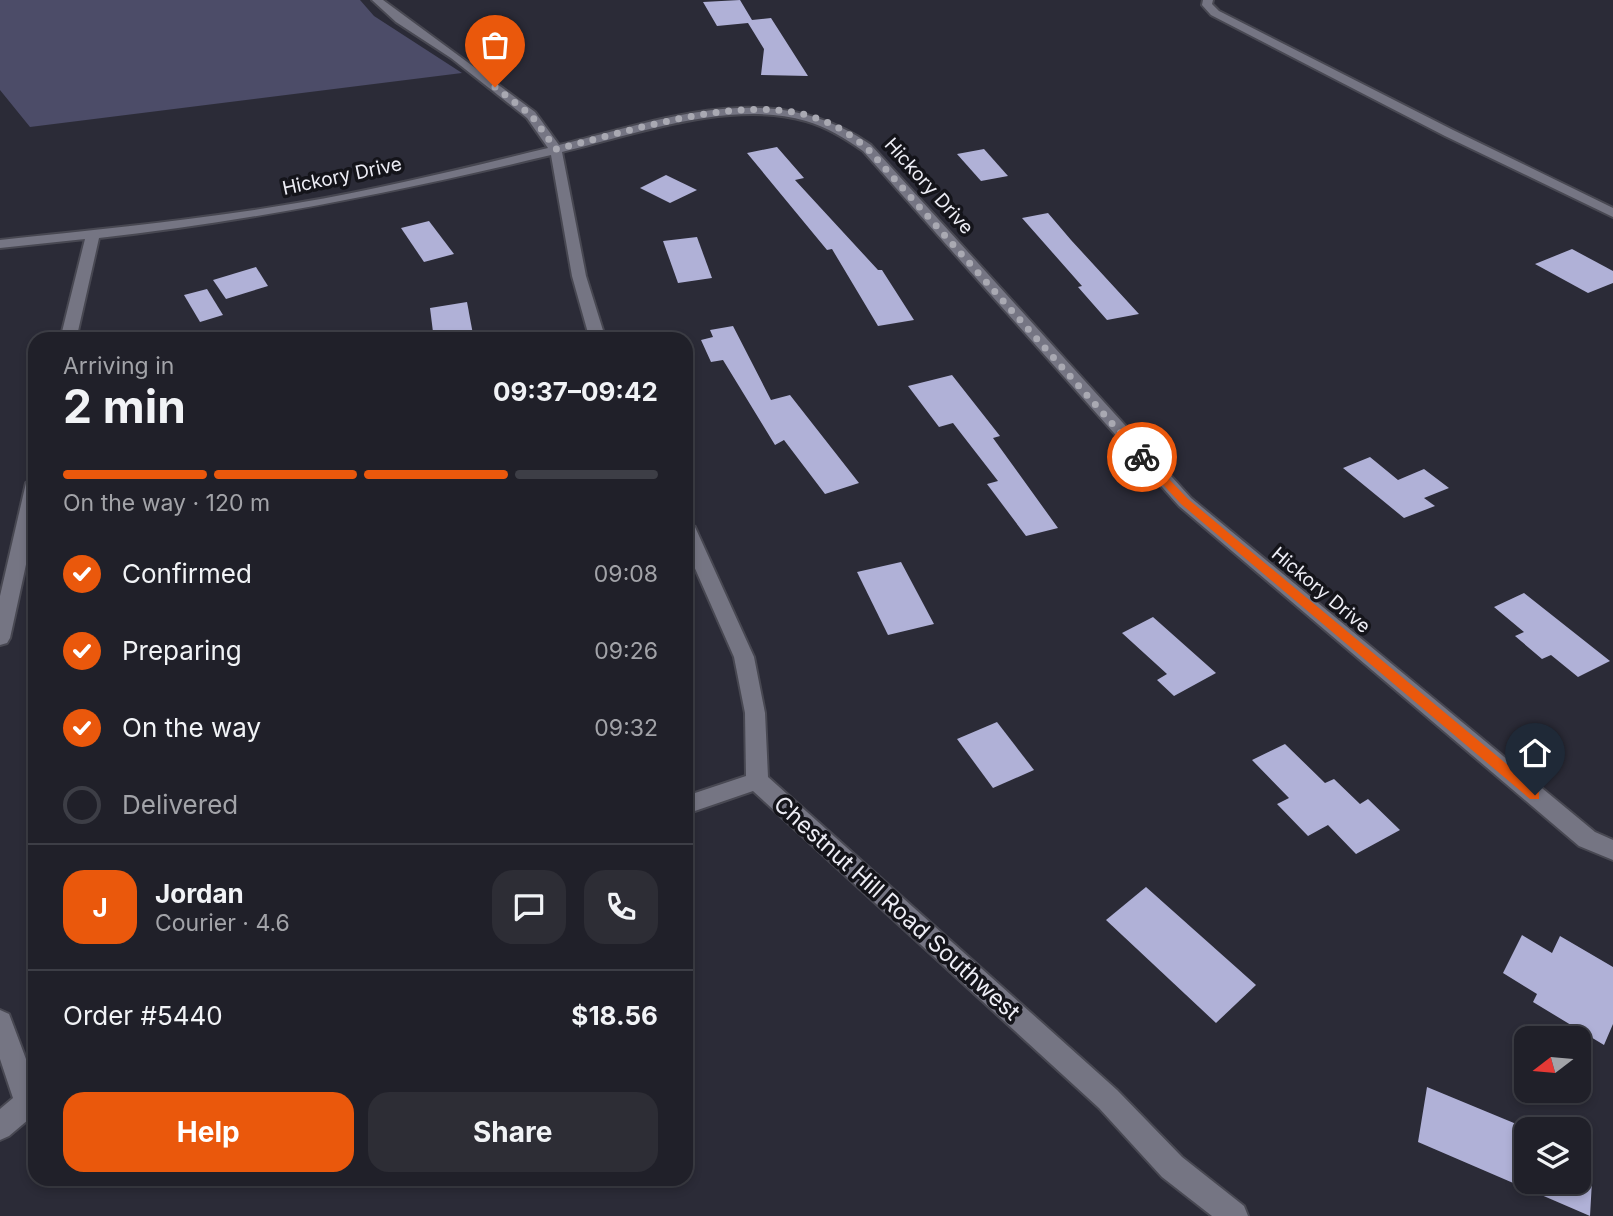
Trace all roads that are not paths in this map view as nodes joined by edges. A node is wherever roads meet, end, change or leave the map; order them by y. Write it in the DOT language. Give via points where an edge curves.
graph roads {
  1 [pos="377,0"];
  2 [pos="1208,0"];
  3 [pos="556,149"];
  4 [pos="1613,213"];
  5 [pos="93,234"];
  6 [pos="0,244"];
  7 [pos="70,332"];
  8 [pos="596,332"];
  9 [pos="28,514"];
  10 [pos="693,543"];
  11 [pos="0,638"];
  12 [pos="757,781"];
  13 [pos="693,803"];
  14 [pos="1613,850"];
  15 [pos="0,1022"];
  16 [pos="28,1089"];
  17 [pos="28,1102"];
  18 [pos="0,1127"];
  19 [pos="1234,1216"];
  1 -- 3 [label="street" via="531,115"];
  2 -- 4 [label="street" via="1215,13"];
  3 -- 5 [label="street, Hickory Drive" via="294,208"];
  3 -- 8 [label="street" via="579,276"];
  3 -- 14 [label="street, Hickory Drive" via="731,111 813,116 850,135 867,148 1185,502 1587,839"];
  5 -- 6 [label="street, Hickory Drive"];
  5 -- 7 [label="street"];
  9 -- 11 [label="street"];
  10 -- 12 [label="street, Chestnut Hill Road Southwest" via="744,657 755,713"];
  12 -- 13 [label="street"];
  12 -- 19 [label="street, Chestnut Hill Road Southwest" via="1108,1099 1172,1167"];
  15 -- 16 [label="street"];
  17 -- 18 [label="street"];
}
